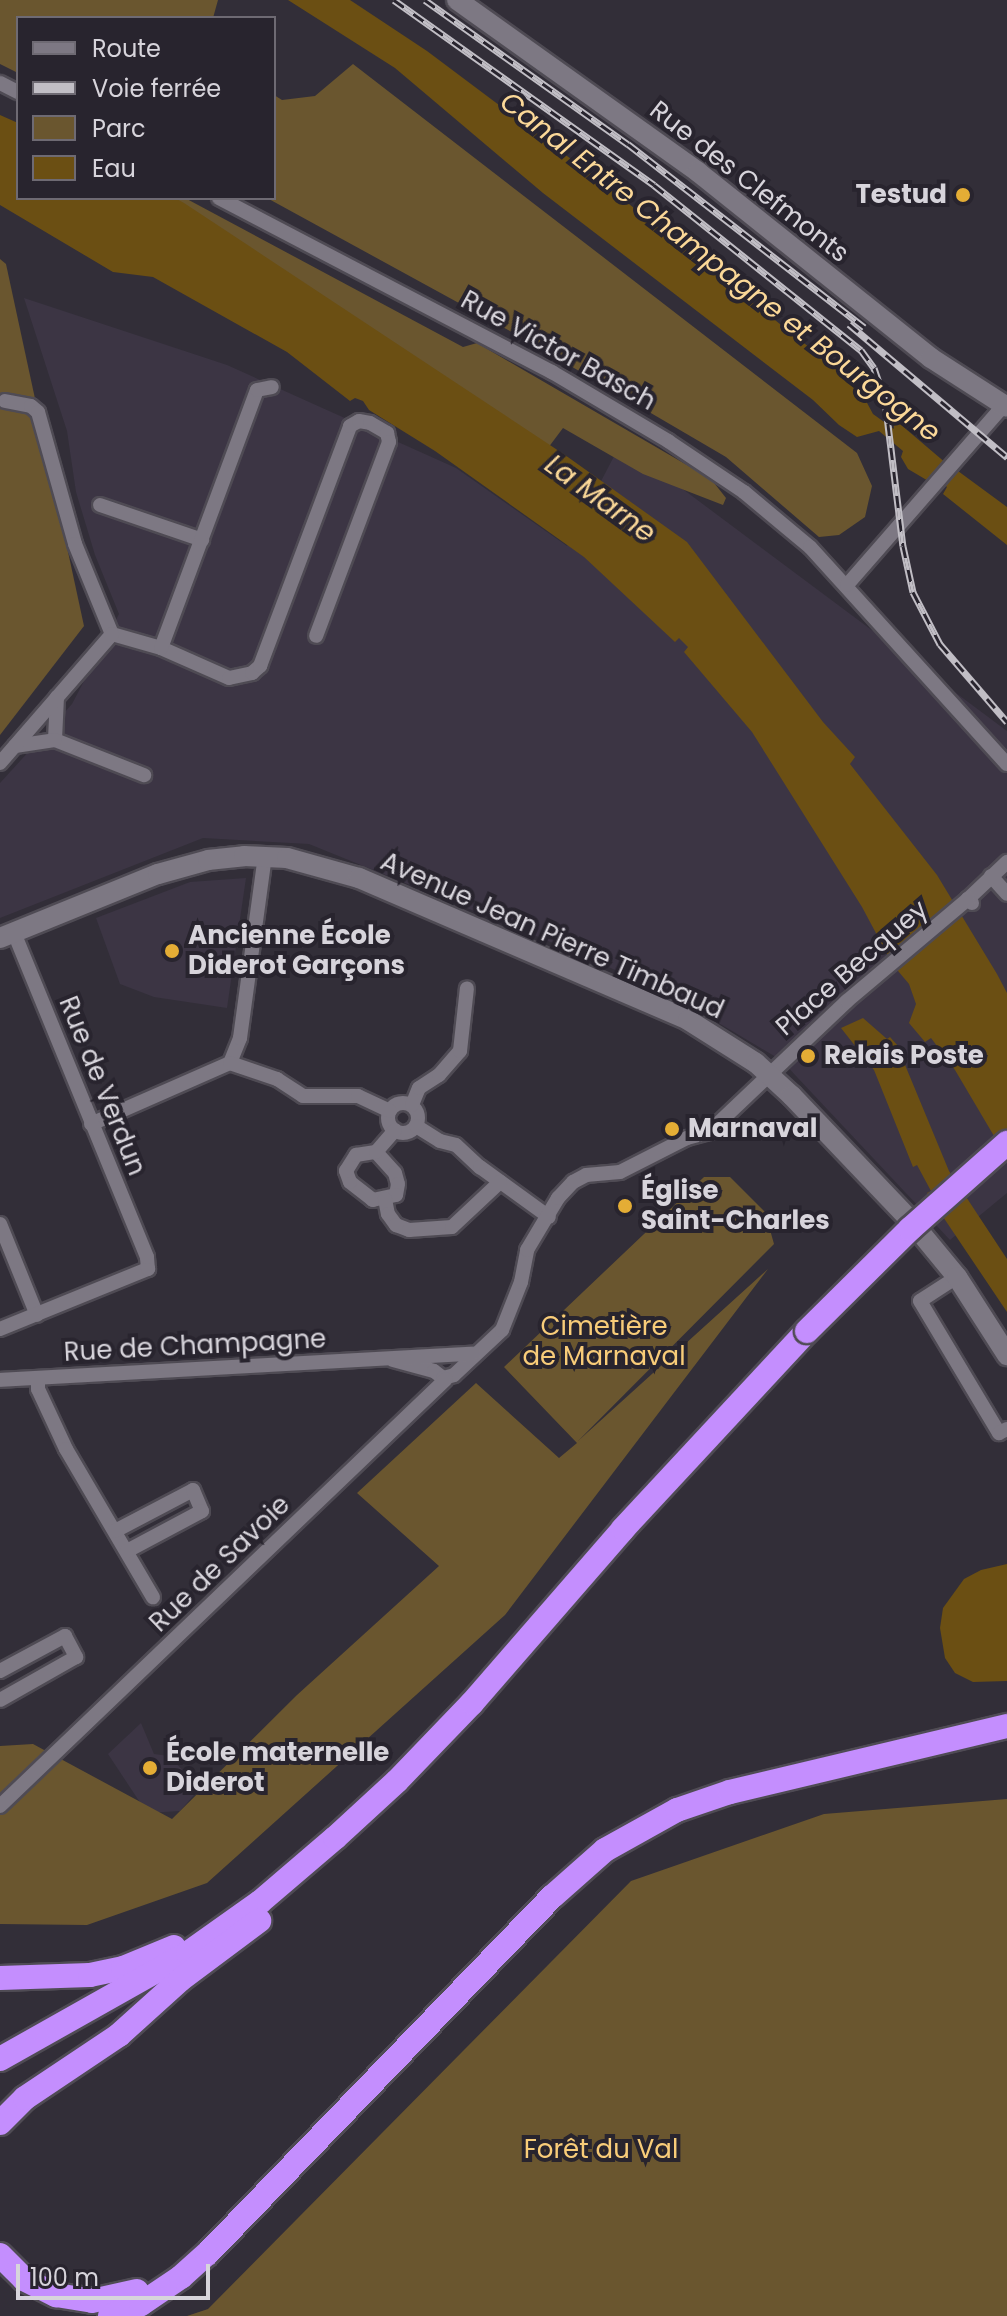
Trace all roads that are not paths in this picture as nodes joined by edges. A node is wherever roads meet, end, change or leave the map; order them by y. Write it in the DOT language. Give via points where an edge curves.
graph roads {
  1 [pos="457,0"];
  2 [pos="223,200"];
  3 [pos="272,387"];
  4 [pos="5,401"];
  5 [pos="1005,406"];
  6 [pos="100,505"];
  7 [pos="202,540"];
  8 [pos="847,585"];
  9 [pos="112,634"];
  10 [pos="316,636"];
  11 [pos="161,648"];
  12 [pos="57,697"];
  13 [pos="55,740"];
  14 [pos="15,746"];
  15 [pos="0,763"];
  16 [pos="1007,764"];
  17 [pos="144,775"];
  18 [pos="265,856"];
  19 [pos="1007,862"];
  20 [pos="991,876"];
  21 [pos="1007,894"];
  22 [pos="7,935"];
  23 [pos="467,988"];
  24 [pos="230,1063"];
  25 [pos="770,1075"];
  26 [pos="412,1105"];
  27 [pos="390,1111"];
  28 [pos="91,1124"];
  29 [pos="416,1126"];
  30 [pos="395,1130"];
  31 [pos="1007,1143"];
  32 [pos="376,1152"];
  33 [pos="500,1182"];
  34 [pos="385,1199"];
  35 [pos="549,1217"];
  36 [pos="0,1224"];
  37 [pos="957,1277"];
  38 [pos="37,1315"];
  39 [pos="0,1329"];
  40 [pos="1007,1355"];
  41 [pos="443,1368"];
  42 [pos="38,1378"];
  43 [pos="0,1380"];
  44 [pos="1007,1429"];
  45 [pos="115,1531"];
  46 [pos="127,1551"];
  47 [pos="153,1597"];
  48 [pos="0,1671"];
  49 [pos="0,1700"];
  50 [pos="1007,1726"];
  51 [pos="1007,1736"];
  52 [pos="0,1806"];
  53 [pos="341,1841"];
  54 [pos="0,1978"];
  55 [pos="0,2059"];
  56 [pos="0,2071"];
  57 [pos="355,2100"];
  58 [pos="0,2123"];
  59 [pos="0,2255"];
  60 [pos="144,2313"];
  61 [pos="110,2316"];
  1 -- 5 [label="main road, Rue des Clefmonts" via="698,172 931,358"];
  2 -- 8 [label="street, Rue Victor Basch" via="618,409 768,510"];
  3 -- 7 [label="street" via="257,390"];
  4 -- 9 [label="street" via="38,412 75,544"];
  5 -- 8 [label="street"];
  6 -- 7 [label="street"];
  7 -- 11 [label="street"];
  8 -- 16 [label="street"];
  9 -- 11 [label="street"];
  9 -- 12 [label="street"];
  10 -- 11 [label="street" via="389,442 387,433 370,423 350,426 260,666 229,678"];
  12 -- 13 [label="street"];
  12 -- 14 [label="street"];
  13 -- 14 [label="street"];
  13 -- 17 [label="street"];
  14 -- 15 [label="street"];
  18 -- 22 [label="main road, Avenue Jean Pierre Timbaud" via="185,865"];
  18 -- 24 [label="street" via="240,1038"];
  18 -- 25 [label="main road, Avenue Jean Pierre Timbaud" via="359,878 651,1003 711,1032"];
  19 -- 20 [label="street, Place Becquey"];
  20 -- 21 [label="street"];
  20 -- 25 [label="street, Place Becquey" via="970,901"];
  22 -- 28 [label="street, Rue de Verdun"];
  23 -- 26 [label="street" via="460,1051 419,1088"];
  24 -- 27 [label="street" via="277,1079 303,1096 358,1096"];
  24 -- 28 [label="street"];
  25 -- 35 [label="street, Rue de Savoie" via="709,1132 620,1172 586,1175 573,1182"];
  25 -- 37 [label="main road, Avenue Jean Pierre Timbaud" via="910,1220"];
  26 -- 27 [label="street" via="397,1104"];
  26 -- 29 [label="street" via="418,1112"];
  27 -- 30 [label="street" via="389,1124"];
  28 -- 38 [label="street, Rue de Verdun" via="148,1269"];
  29 -- 30 [label="street" via="409,1132"];
  29 -- 33 [label="street" via="456,1145"];
  30 -- 32 [label="street"];
  31 -- 53 [label="highway, bridge" via="807,1331 679,1471 632,1535 481,1709"];
  32 -- 34 [label="street" via="398,1184 396,1195"];
  32 -- 34 [label="street" via="356,1155 346,1171 363,1193 373,1200"];
  33 -- 34 [label="street" via="452,1227 409,1230 396,1225"];
  33 -- 35 [label="street"];
  35 -- 41 [label="street, Rue de Savoie" via="527,1250 502,1330"];
  36 -- 38 [label="street"];
  37 -- 40 [label="main road, Avenue Jean Pierre Timbaud"];
  37 -- 44 [label="street" via="920,1301 999,1433"];
  38 -- 39 [label="street"];
  41 -- 42 [label="street, Rue de Champagne" via="393,1360"];
  41 -- 52 [label="street, Rue de Savoie" via="430,1397"];
  42 -- 43 [label="street, Rue de Champagne"];
  42 -- 45 [label="street" via="38,1389 66,1449"];
  45 -- 46 [label="street"];
  45 -- 46 [label="street" via="193,1490 202,1511"];
  46 -- 47 [label="street"];
  48 -- 49 [label="street" via="65,1636 76,1657"];
  50 -- 57 [label="highway" via="730,1792 677,1810 633,1833 553,1896"];
  51 -- 60 [label="highway" via="732,1802 687,1817 615,1857 530,1931 257,2220 189,2284"];
  53 -- 54 [label="highway" via="165,1952 90,1975"];
  53 -- 55 [label="highway" via="188,1953"];
  53 -- 56 [label="highway" via="303,1881 195,1960 109,2014"];
  53 -- 58 [label="highway" via="279,1905 180,1980 119,2035 25,2098"];
  57 -- 59 [label="highway" via="219,2228 138,2290 92,2301 56,2295 24,2279"];
  57 -- 61 [label="highway" via="208,2253 141,2304"];
}
